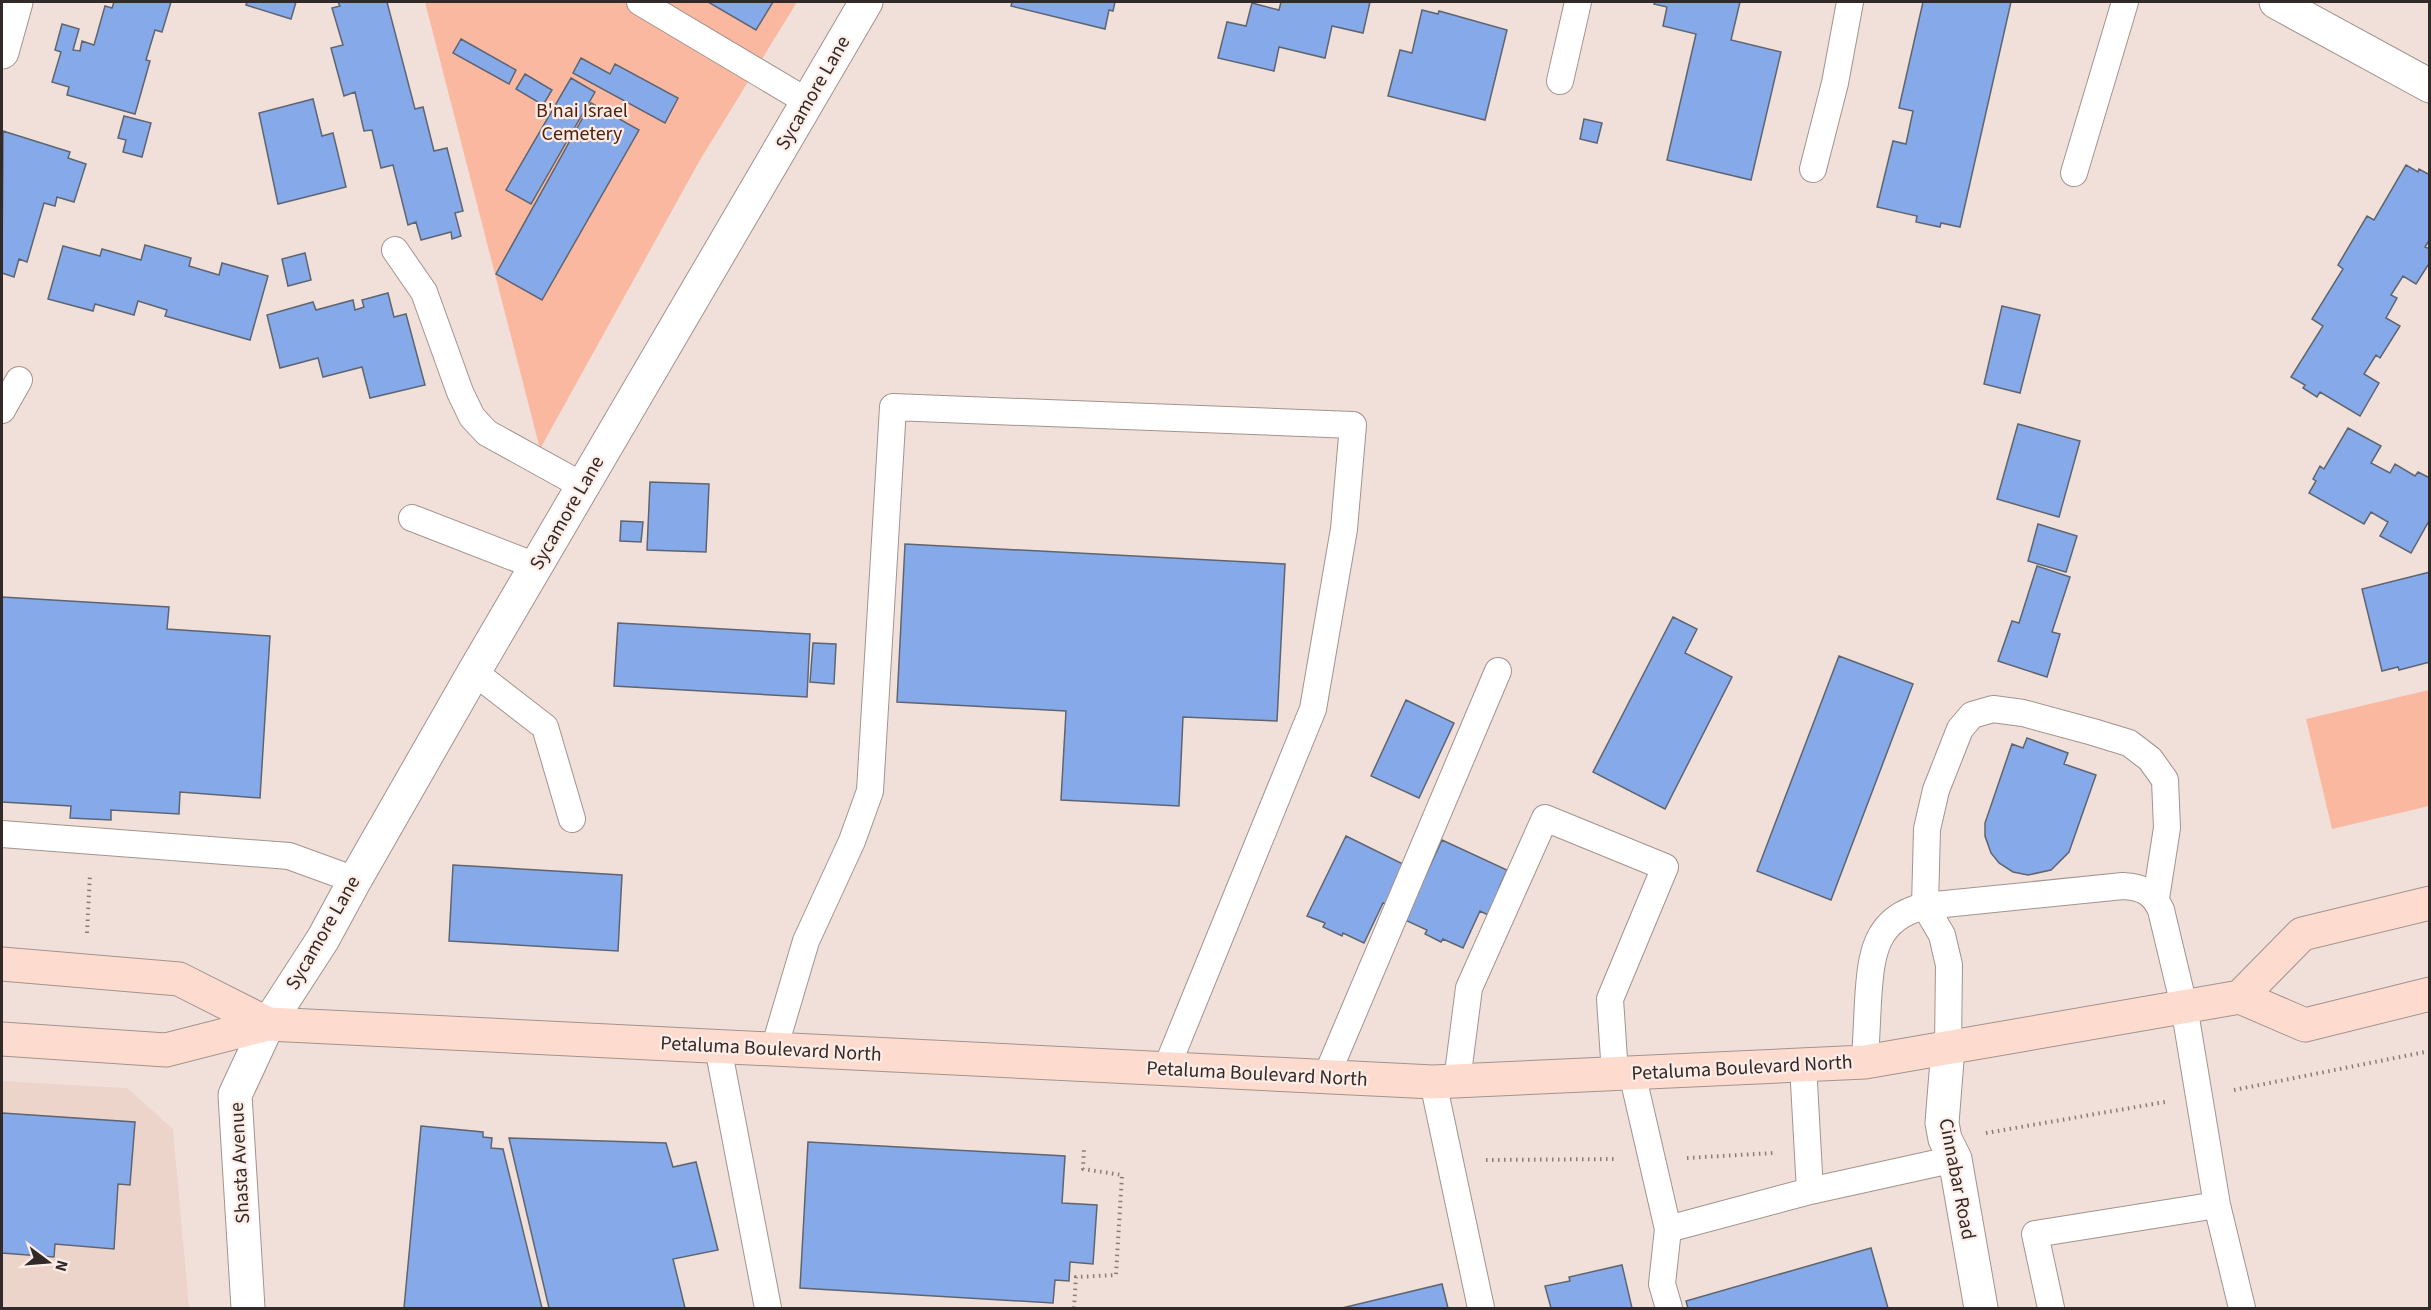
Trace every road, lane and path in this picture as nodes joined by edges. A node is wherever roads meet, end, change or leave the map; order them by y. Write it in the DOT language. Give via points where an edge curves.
graph roads {
  1 [pos="16,2"];
  2 [pos="640,2"];
  3 [pos="866,2"];
  4 [pos="1578,2"];
  5 [pos="1850,2"];
  6 [pos="2125,2"];
  7 [pos="2276,2"];
  8 [pos="2306,9"];
  9 [pos="2,52"];
  10 [pos="1560,81"];
  11 [pos="2430,86"];
  12 [pos="808,102"];
  13 [pos="1812,169"];
  14 [pos="2074,173"];
  15 [pos="395,250"];
  16 [pos="19,380"];
  17 [pos="2,410"];
  18 [pos="583,486"];
  19 [pos="412,518"];
  20 [pos="536,566"];
  21 [pos="1498,671"];
  22 [pos="474,672"];
  23 [pos="572,819"];
  24 [pos="2,834"];
  25 [pos="91,841"];
  26 [pos="354,880"];
  27 [pos="2156,898"];
  28 [pos="2430,903"];
  29 [pos="1925,906"];
  30 [pos="87,939"];
  31 [pos="2,964"];
  32 [pos="2430,994"];
  33 [pos="2240,997"];
  34 [pos="2184,1006"];
  35 [pos="268,1024"];
  36 [pos="2,1039"];
  37 [pos="718,1047"];
  38 [pos="1948,1048"];
  39 [pos="774,1049"];
  40 [pos="1865,1062"];
  41 [pos="1803,1065"];
  42 [pos="1166,1069"];
  43 [pos="1623,1074"];
  44 [pos="1326,1077"];
  45 [pos="1445,1082"];
  46 [pos="1084,1148"];
  47 [pos="1955,1159"];
  48 [pos="1810,1191"];
  49 [pos="2217,1205"];
  50 [pos="1668,1229"];
  51 [pos="248,1308"];
  52 [pos="768,1308"];
  53 [pos="1074,1308"];
  54 [pos="1481,1308"];
  55 [pos="1669,1308"];
  56 [pos="1981,1308"];
  57 [pos="2051,1308"];
  58 [pos="2242,1308"];
  1 -- 9 [label="street"];
  2 -- 12 [label="lane"];
  3 -- 12 [label="street, Sycamore Lane"];
  4 -- 10 [label="lane"];
  5 -- 13 [label="lane" via="1835,83"];
  6 -- 14 [label="lane"];
  7 -- 8 [label="street"];
  8 -- 11 [label="street"];
  12 -- 18 [label="street, Sycamore Lane"];
  15 -- 18 [label="lane" via="424,292 472,417 487,433"];
  16 -- 17 [label="lane"];
  18 -- 20 [label="street, Sycamore Lane"];
  19 -- 20 [label="lane"];
  20 -- 22 [label="street, Sycamore Lane"];
  21 -- 44 [label="lane"];
  22 -- 23 [label="lane" via="545,727"];
  22 -- 26 [label="street, Sycamore Lane"];
  24 -- 25 [label="lane"];
  25 -- 26 [label="lane" via="289,856"];
  25 -- 30 [label="path"];
  26 -- 35 [label="street, Sycamore Lane" via="324,939"];
  27 -- 29 [label="lane" via="2147,891 2123,886"];
  27 -- 29 [label="lane" via="2167,828 2165,780 2150,759 2128,743 2023,713 1993,709 1972,715 1960,729 1936,790 1927,829"];
  27 -- 34 [label="lane"];
  28 -- 33 [label="main road" via="2302,934"];
  29 -- 38 [label="lane" via="1942,935 1949,965"];
  29 -- 40 [label="lane" via="1895,918 1873,951"];
  31 -- 35 [label="main road, Petaluma Boulevard North" via="179,979"];
  32 -- 33 [label="main road" via="2305,1025"];
  33 -- 34 [label="main road, Petaluma Boulevard North"];
  34 -- 38 [label="main road, Petaluma Boulevard North"];
  34 -- 49 [label="lane"];
  35 -- 36 [label="main road, Petaluma Boulevard North" via="166,1050"];
  35 -- 37 [label="main road, Petaluma Boulevard North"];
  35 -- 51 [label="street, Shasta Avenue" via="235,1095"];
  37 -- 39 [label="main road, Petaluma Boulevard North"];
  37 -- 52 [label="lane"];
  38 -- 40 [label="main road, Petaluma Boulevard North"];
  38 -- 47 [label="street, Cinnabar Road" via="1942,1123"];
  39 -- 42 [label="main road, Petaluma Boulevard North"];
  39 -- 42 [label="lane" via="806,941 852,841 870,791 893,406 1353,425 1344,529 1313,709"];
  40 -- 41 [label="main road, Petaluma Boulevard North"];
  41 -- 43 [label="main road, Petaluma Boulevard North"];
  41 -- 48 [label="lane"];
  42 -- 44 [label="main road, Petaluma Boulevard North"];
  43 -- 45 [label="main road, Petaluma Boulevard North"];
  43 -- 45 [label="lane" via="1610,999 1665,867 1545,818 1469,988"];
  43 -- 50 [label="lane"];
  44 -- 45 [label="main road, Petaluma Boulevard North"];
  45 -- 54 [label="lane"];
  46 -- 53 [label="path" via="1083,1169 1122,1175 1116,1275 1076,1277"];
  47 -- 48 [label="lane"];
  47 -- 56 [label="street, Cinnabar Road"];
  48 -- 50 [label="lane"];
  49 -- 57 [label="lane" via="2035,1234"];
  49 -- 58 [label="lane"];
  50 -- 55 [label="lane" via="1662,1284"];
}
